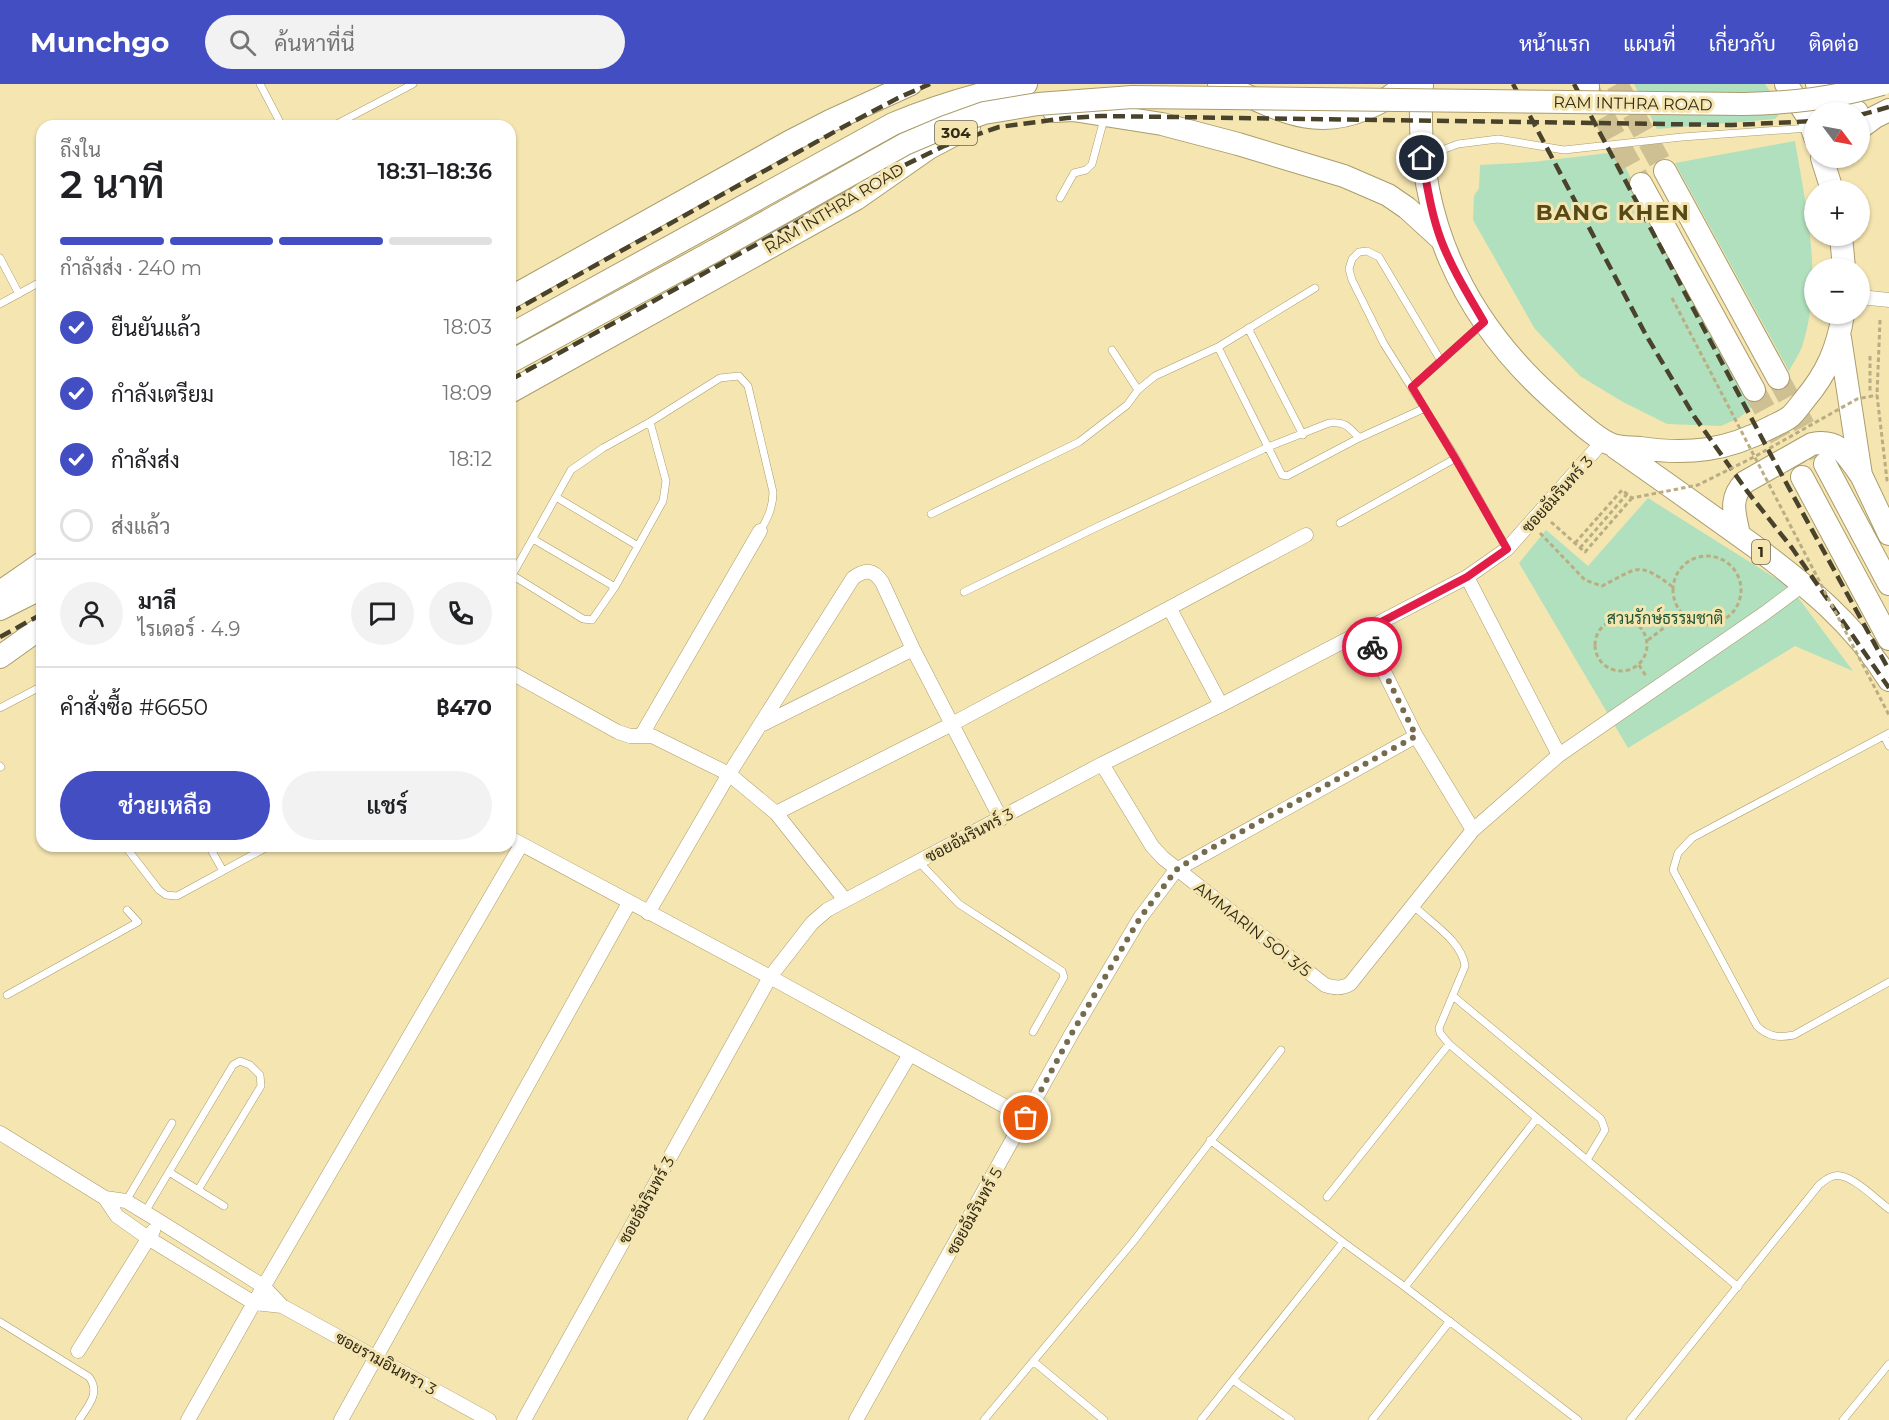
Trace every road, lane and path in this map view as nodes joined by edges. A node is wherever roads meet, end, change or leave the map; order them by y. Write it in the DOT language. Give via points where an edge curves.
graph roads {
  1 [pos="260,84"];
  2 [pos="413,84"];
  3 [pos="909,84"];
  4 [pos="1026,84"];
  5 [pos="1138,84"];
  6 [pos="1221,84"];
  7 [pos="1404,84"];
  8 [pos="1422,84"];
  9 [pos="1786,84"];
  10 [pos="1817,84"];
  11 [pos="1882,84"];
  12 [pos="1827,102"];
  13 [pos="1804,111"];
  14 [pos="1110,116"];
  15 [pos="279,120"];
  16 [pos="344,120"];
  17 [pos="1804,132"];
  18 [pos="1422,158"];
  19 [pos="1665,171"];
  20 [pos="1641,184"];
  21 [pos="1060,198"];
  22 [pos="1441,239"];
  23 [pos="0,258"];
  24 [pos="36,284"];
  25 [pos="1315,288"];
  26 [pos="19,294"];
  27 [pos="516,295"];
  28 [pos="1672,298"];
  29 [pos="1870,298"];
  30 [pos="1889,300"];
  31 [pos="0,304"];
  32 [pos="1880,320"];
  33 [pos="1484,322"];
  34 [pos="1842,324"];
  35 [pos="1248,328"];
  36 [pos="516,332"];
  37 [pos="1840,337"];
  38 [pos="1218,347"];
  39 [pos="1112,350"];
  40 [pos="1870,356"];
  41 [pos="516,359"];
  42 [pos="1441,361"];
  43 [pos="1778,378"];
  44 [pos="1412,387"];
  45 [pos="516,389"];
  46 [pos="1138,390"];
  47 [pos="1754,390"];
  48 [pos="1877,395"];
  49 [pos="1870,396"];
  50 [pos="1425,408"];
  51 [pos="650,422"];
  52 [pos="1303,435"];
  53 [pos="1359,438"];
  54 [pos="1608,443"];
  55 [pos="1268,447"];
  56 [pos="1754,457"];
  57 [pos="1455,458"];
  58 [pos="1825,464"];
  59 [pos="1861,475"];
  60 [pos="1802,477"];
  61 [pos="1887,480"];
  62 [pos="1627,494"];
  63 [pos="556,497"];
  64 [pos="1632,498"];
  65 [pos="1541,513"];
  66 [pos="931,514"];
  67 [pos="1340,523"];
  68 [pos="1531,525"];
  69 [pos="760,531"];
  70 [pos="1889,534"];
  71 [pos="1306,535"];
  72 [pos="1739,535"];
  73 [pos="533,538"];
  74 [pos="1575,543"];
  75 [pos="638,546"];
  76 [pos="1580,548"];
  77 [pos="1507,549"];
  78 [pos="36,567"];
  79 [pos="516,568"];
  80 [pos="1467,577"];
  81 [pos="516,580"];
  82 [pos="1804,584"];
  83 [pos="1889,584"];
  84 [pos="615,586"];
  85 [pos="1672,587"];
  86 [pos="36,591"];
  87 [pos="0,592"];
  88 [pos="964,592"];
  89 [pos="0,609"];
  90 [pos="1170,609"];
  91 [pos="1682,614"];
  92 [pos="36,631"];
  93 [pos="1364,631"];
  94 [pos="1889,639"];
  95 [pos="1647,640"];
  96 [pos="913,649"];
  97 [pos="36,650"];
  98 [pos="0,657"];
  99 [pos="0,668"];
  100 [pos="516,675"];
  101 [pos="1889,680"];
  102 [pos="36,689"];
  103 [pos="1221,705"];
  104 [pos="0,708"];
  105 [pos="1889,716"];
  106 [pos="952,724"];
  107 [pos="761,725"];
  108 [pos="1886,735"];
  109 [pos="641,736"];
  110 [pos="1416,736"];
  111 [pos="1889,747"];
  112 [pos="1559,755"];
  113 [pos="1102,764"];
  114 [pos="729,774"];
  115 [pos="776,813"];
  116 [pos="1001,819"];
  117 [pos="1473,830"];
  118 [pos="516,843"];
  119 [pos="130,852"];
  120 [pos="212,852"];
  121 [pos="258,852"];
  122 [pos="509,852"];
  123 [pos="919,862"];
  124 [pos="1176,870"];
  125 [pos="223,871"];
  126 [pos="845,900"];
  127 [pos="629,903"];
  128 [pos="1414,906"];
  129 [pos="127,909"];
  130 [pos="648,913"];
  131 [pos="770,977"];
  132 [pos="1889,982"];
  133 [pos="7,995"];
  134 [pos="1453,996"];
  135 [pos="1033,1032"];
  136 [pos="1449,1044"];
  137 [pos="1281,1050"];
  138 [pos="910,1054"];
  139 [pos="1026,1118"];
  140 [pos="1537,1118"];
  141 [pos="172,1123"];
  142 [pos="0,1133"];
  143 [pos="1210,1140"];
  144 [pos="1587,1160"];
  145 [pos="169,1172"];
  146 [pos="198,1190"];
  147 [pos="1327,1197"];
  148 [pos="105,1198"];
  149 [pos="126,1201"];
  150 [pos="224,1206"];
  151 [pos="1889,1209"];
  152 [pos="144,1212"];
  153 [pos="159,1221"];
  154 [pos="148,1238"];
  155 [pos="1343,1242"];
  156 [pos="263,1286"];
  157 [pos="1405,1287"];
  158 [pos="1738,1287"];
  159 [pos="254,1302"];
  160 [pos="282,1306"];
  161 [pos="1449,1321"];
  162 [pos="0,1322"];
  163 [pos="78,1351"];
  164 [pos="377,1359"];
  165 [pos="1033,1361"];
  166 [pos="1889,1364"];
  167 [pos="1233,1380"];
  168 [pos="79,1420"];
  169 [pos="188,1420"];
  170 [pos="341,1420"];
  171 [pos="489,1420"];
  172 [pos="524,1420"];
  173 [pos="695,1420"];
  174 [pos="856,1420"];
  175 [pos="984,1420"];
  176 [pos="1104,1420"];
  177 [pos="1201,1420"];
  178 [pos="1291,1420"];
  179 [pos="1372,1420"];
  180 [pos="1578,1420"];
  181 [pos="1630,1420"];
  182 [pos="1843,1420"];
  1 -- 15 [label="lane"];
  2 -- 16 [label="lane"];
  3 -- 27 [label="main road" via="789,142"];
  4 -- 36 [label="main road, 304" via="937,106 893,124"];
  5 -- 14 [label="main road" via="1134,101 1125,111"];
  6 -- 7 [label="main road" via="1297,116 1322,120 1347,117 1373,106"];
  8 -- 18 [label="main road"];
  9 -- 13 [label="main road"];
  10 -- 12 [label="main road"];
  11 -- 41 [label="main road, RAM INTHRA ROAD / 304, bridge" via="1835,97 1791,103 1132,97 1038,104 984,114 905,144"];
  14 -- 21 [label="lane" via="1092,164 1074,173"];
  14 -- 22 [label="main road, RAM INTHRA ROAD / 304" via="1195,132 1344,176 1388,195"];
  14 -- 45 [label="main road, RAM INTHRA ROAD / 304" via="1073,110 1034,112 1005,116 953,134 856,199"];
  17 -- 18 [label="lane" via="1682,137 1564,150 1498,139 1458,144"];
  18 -- 22 [label="main road"];
  19 -- 43 [label="main road"];
  20 -- 47 [label="main road"];
  22 -- 33 [label="main road"];
  23 -- 26 [label="lane"];
  24 -- 26 [label="lane"];
  25 -- 35 [label="lane"];
  26 -- 31 [label="lane"];
  28 -- 56 [label="path, bridge"];
  29 -- 30 [label="street"];
  32 -- 48 [label="path"];
  33 -- 42 [label="lane"];
  33 -- 54 [label="main road" via="1542,389"];
  34 -- 37 [label="main road"];
  35 -- 38 [label="lane"];
  35 -- 52 [label="lane"];
  37 -- 54 [label="main road" via="1830,365 1790,416 1756,435 1727,446 1688,452"];
  37 -- 59 [label="main road"];
  38 -- 46 [label="lane" via="1155,376"];
  38 -- 55 [label="lane"];
  39 -- 46 [label="lane"];
  40 -- 49 [label="path"];
  42 -- 44 [label="lane"];
  42 -- 44 [label="lane" via="1379,257 1359,252 1349,268 1352,280 1384,344"];
  44 -- 50 [label="lane"];
  46 -- 66 [label="lane" via="1127,405 1079,442"];
  48 -- 49 [label="path, bridge"];
  48 -- 61 [label="path"];
  49 -- 56 [label="path, bridge" via="1857,399"];
  50 -- 53 [label="lane"];
  50 -- 57 [label="lane"];
  51 -- 63 [label="lane" via="571,471"];
  51 -- 69 [label="lane" via="720,378 739,376 748,386 772,492 768,519"];
  51 -- 75 [label="lane" via="666,481 663,501"];
  52 -- 53 [label="lane" via="1339,422"];
  52 -- 55 [label="lane"];
  53 -- 55 [label="lane" via="1287,476 1280,474"];
  54 -- 65 [label="street, ซอยอัมรินทร์ 3"];
  54 -- 72 [label="main road, 1"];
  55 -- 88 [label="lane"];
  56 -- 64 [label="path, bridge" via="1698,485"];
  56 -- 105 [label="path, bridge"];
  57 -- 67 [label="lane"];
  57 -- 77 [label="lane"];
  58 -- 83 [label="main road"];
  59 -- 70 [label="main road"];
  59 -- 72 [label="main road" via="1835,444 1812,444 1745,482 1738,490 1733,503"];
  60 -- 94 [label="main road"];
  62 -- 64 [label="path, bridge"];
  62 -- 74 [label="path, bridge" via="1622,490"];
  62 -- 76 [label="path"];
  63 -- 73 [label="lane"];
  63 -- 75 [label="lane"];
  64 -- 76 [label="path" via="1585,552"];
  65 -- 68 [label="street, ซอยอัมรินทร์ 3"];
  65 -- 74 [label="path"];
  68 -- 77 [label="street, ซอยอัมรินทร์ 3"];
  68 -- 85 [label="path" via="1585,580 1602,586 1631,570 1643,569"];
  69 -- 109 [label="street"];
  71 -- 90 [label="street"];
  72 -- 82 [label="main road, 1"];
  73 -- 79 [label="lane"];
  73 -- 84 [label="lane"];
  74 -- 76 [label="path"];
  75 -- 84 [label="lane"];
  77 -- 80 [label="street, ซอยอัมรินทร์ 3"];
  78 -- 87 [label="main road"];
  80 -- 93 [label="street, ซอยอัมรินทร์ 3"];
  80 -- 112 [label="street"];
  81 -- 84 [label="lane" via="583,619 592,620"];
  82 -- 101 [label="main road, 1" via="1844,620"];
  82 -- 112 [label="street"];
  85 -- 91 [label="path"];
  85 -- 91 [label="path" via="1684,564 1705,555 1727,562 1740,580 1738,603 1724,620 1702,624"];
  86 -- 89 [label="main road"];
  90 -- 103 [label="street"];
  90 -- 106 [label="street"];
  91 -- 95 [label="path"];
  92 -- 98 [label="main road"];
  93 -- 103 [label="street, ซอยอัมรินทร์ 3"];
  93 -- 110 [label="street"];
  95 -- 95 [label="path" via="1645,657 1639,665 1623,672 1606,668 1594,645 1606,623 1622,618 1639,625"];
  96 -- 106 [label="street"];
  96 -- 107 [label="street"];
  96 -- 107 [label="street" via="878,575 870,570 862,572 853,578"];
  97 -- 99 [label="main road"];
  100 -- 109 [label="street" via="618,732"];
  102 -- 104 [label="lane"];
  103 -- 113 [label="street, ซอยอัมรินทร์ 3"];
  106 -- 115 [label="street"];
  106 -- 116 [label="street"];
  107 -- 114 [label="street"];
  108 -- 111 [label="lane"];
  108 -- 132 [label="lane" via="1692,838 1678,853 1672,870 1757,1026 1769,1035 1794,1035"];
  109 -- 114 [label="street" via="652,736"];
  110 -- 117 [label="street"];
  110 -- 124 [label="street, ซอยอัมรินทร์ 5"];
  112 -- 117 [label="street"];
  113 -- 116 [label="street, ซอยอัมรินทร์ 3"];
  113 -- 124 [label="street, AMMARIN SOI 3/5" via="1152,846"];
  114 -- 115 [label="street"];
  114 -- 130 [label="street"];
  115 -- 126 [label="street"];
  116 -- 123 [label="street, ซอยอัมรินทร์ 3"];
  117 -- 128 [label="street"];
  118 -- 127 [label="street"];
  119 -- 125 [label="lane" via="166,895 177,896"];
  120 -- 125 [label="lane"];
  121 -- 125 [label="lane"];
  122 -- 156 [label="street"];
  123 -- 126 [label="street, ซอยอัมรินทร์ 3"];
  123 -- 135 [label="lane" via="959,904 1062,971 1064,977"];
  124 -- 128 [label="street, AMMARIN SOI 3/5" via="1325,985 1338,988 1350,984"];
  124 -- 139 [label="street, ซอยอัมรินทร์ 5" via="1140,918"];
  126 -- 131 [label="street, ซอยอัมรินทร์ 3" via="812,923"];
  127 -- 130 [label="street"];
  127 -- 164 [label="street"];
  128 -- 134 [label="lane" via="1464,955 1465,966"];
  129 -- 133 [label="lane" via="138,922"];
  130 -- 131 [label="street"];
  131 -- 138 [label="street"];
  131 -- 172 [label="street, ซอยอัมรินทร์ 3"];
  134 -- 136 [label="lane" via="1439,1028"];
  134 -- 144 [label="lane" via="1601,1119 1605,1130"];
  136 -- 140 [label="lane"];
  136 -- 147 [label="lane"];
  137 -- 143 [label="lane"];
  138 -- 139 [label="street"];
  138 -- 173 [label="street"];
  139 -- 174 [label="street, ซอยอัมรินทร์ 5"];
  140 -- 144 [label="lane"];
  140 -- 157 [label="lane"];
  141 -- 149 [label="lane"];
  142 -- 148 [label="street, ซอยรามอินทรา 3"];
  143 -- 155 [label="lane"];
  143 -- 165 [label="lane" via="1133,1242"];
  144 -- 158 [label="lane"];
  145 -- 146 [label="lane"];
  145 -- 146 [label="lane" via="233,1065 240,1061 250,1065 260,1075 261,1086"];
  145 -- 152 [label="lane"];
  146 -- 150 [label="lane"];
  148 -- 149 [label="street, ซอยรามอินทรา 3"];
  148 -- 154 [label="street, ซอยรามอินทรา 3" via="117,1216"];
  149 -- 152 [label="street, ซอยรามอินทรา 3"];
  151 -- 158 [label="lane" via="1850,1179 1826,1179"];
  152 -- 153 [label="street, ซอยรามอินทรา 3"];
  153 -- 154 [label="street"];
  153 -- 156 [label="street, ซอยรามอินทรา 3"];
  154 -- 159 [label="street, ซอยรามอินทรา 3"];
  154 -- 163 [label="street"];
  155 -- 157 [label="lane"];
  155 -- 167 [label="lane"];
  156 -- 159 [label="street"];
  156 -- 160 [label="street, ซอยรามอินทรา 3"];
  157 -- 161 [label="lane"];
  158 -- 181 [label="lane"];
  159 -- 160 [label="street, ซอยรามอินทรา 3"];
  159 -- 169 [label="street"];
  160 -- 164 [label="street, ซอยรามอินทรา 3"];
  161 -- 179 [label="lane"];
  161 -- 180 [label="lane"];
  162 -- 168 [label="lane" via="89,1377 95,1388 93,1397"];
  164 -- 170 [label="street"];
  164 -- 171 [label="street, ซอยรามอินทรา 3"];
  165 -- 175 [label="lane"];
  165 -- 176 [label="lane"];
  166 -- 182 [label="lane"];
  167 -- 177 [label="lane"];
  167 -- 178 [label="lane"];
}
